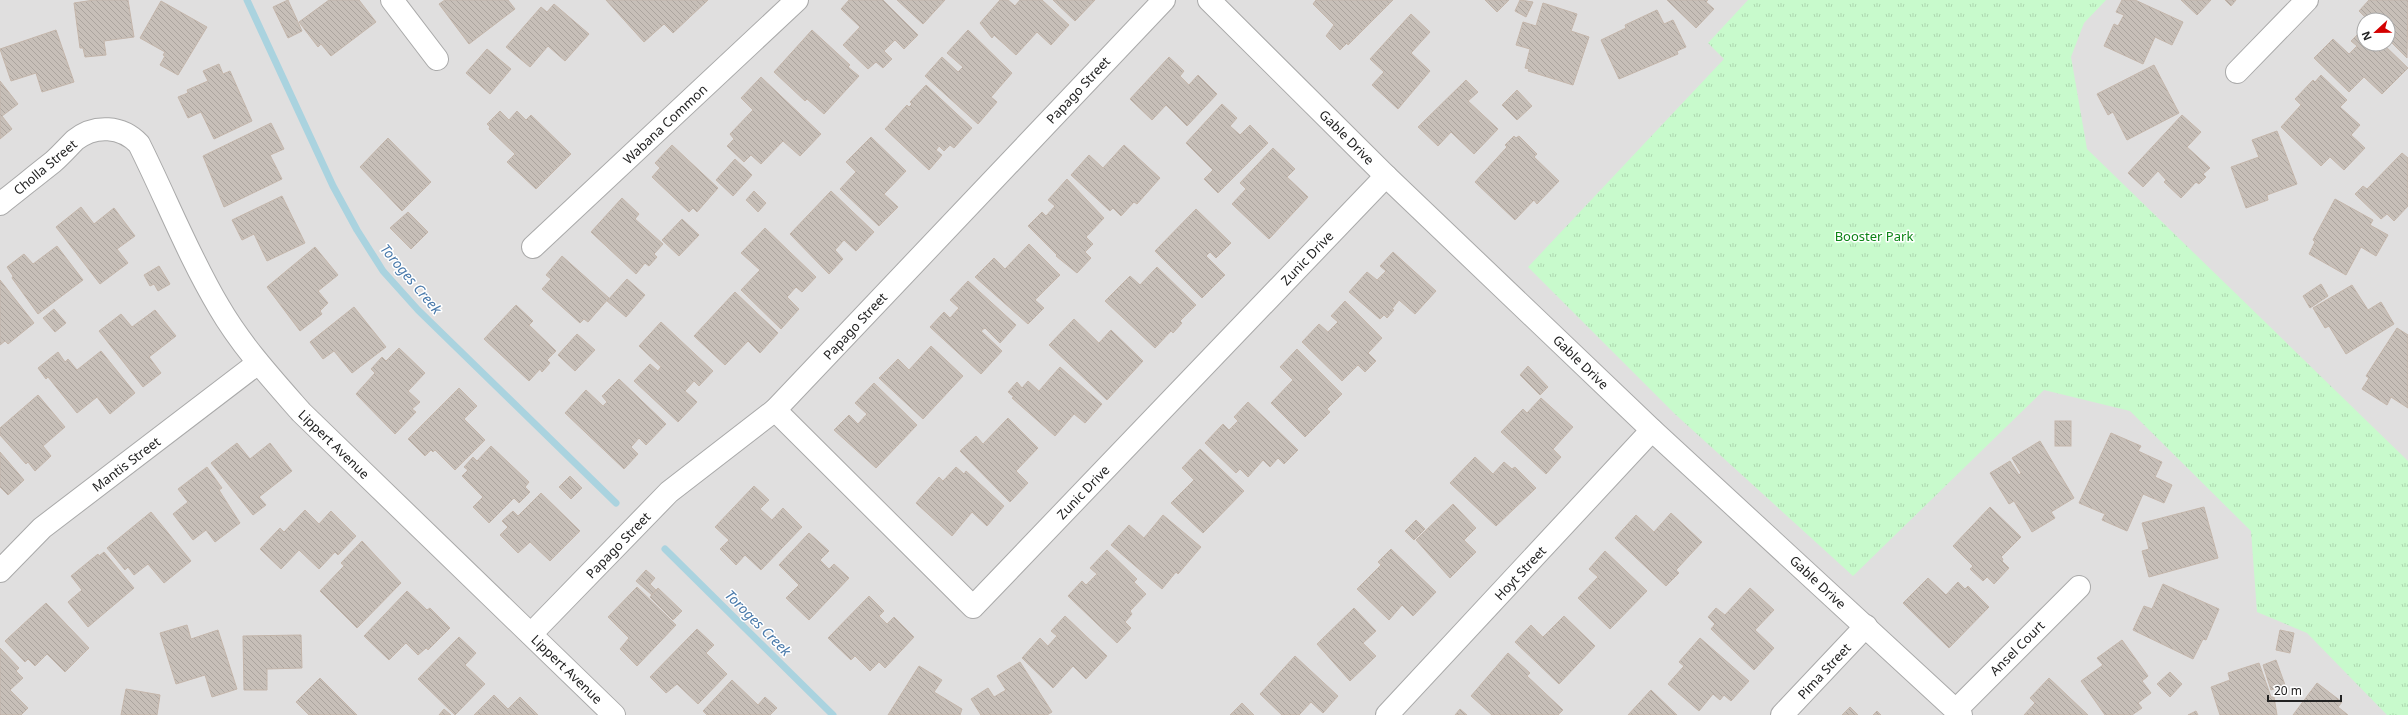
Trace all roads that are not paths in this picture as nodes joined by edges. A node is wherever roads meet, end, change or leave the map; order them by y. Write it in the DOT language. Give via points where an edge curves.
graph roads {
  1 [pos="392,0"];
  2 [pos="797,0"];
  3 [pos="1164,0"];
  4 [pos="1209,0"];
  5 [pos="2307,0"];
  6 [pos="437,59"];
  7 [pos="2237,72"];
  8 [pos="115,129"];
  9 [pos="1386,176"];
  10 [pos="0,204"];
  11 [pos="533,248"];
  12 [pos="258,363"];
  13 [pos="775,410"];
  14 [pos="1652,430"];
  15 [pos="0,571"];
  16 [pos="2079,587"];
  17 [pos="1866,626"];
  18 [pos="531,634"];
  19 [pos="1958,713"];
  20 [pos="614,715"];
  21 [pos="1387,715"];
  22 [pos="1782,715"];
  1 -- 6 [label="street"];
  2 -- 11 [label="street, Wabana Common"];
  3 -- 13 [label="street, Papago Street"];
  4 -- 9 [label="street, Gable Drive"];
  5 -- 7 [label="street"];
  8 -- 10 [label="street, Cholla Street" via="95,130 76,140 62,155"];
  8 -- 12 [label="street, Lippert Avenue" via="129,134 139,144 184,242 219,308"];
  9 -- 13 [label="street, Zunic Drive" via="972,607"];
  9 -- 14 [label="street, Gable Drive"];
  12 -- 15 [label="street, Mantis Street" via="42,528"];
  12 -- 18 [label="street, Lippert Avenue" via="301,412"];
  13 -- 18 [label="street, Papago Street" via="669,492"];
  14 -- 17 [label="street, Gable Drive"];
  14 -- 21 [label="street, Hoyt Street"];
  16 -- 19 [label="street, Ansel Court"];
  17 -- 19 [label="street, Gable Drive"];
  17 -- 22 [label="street, Pima Street"];
  18 -- 20 [label="street, Lippert Avenue"];
}
